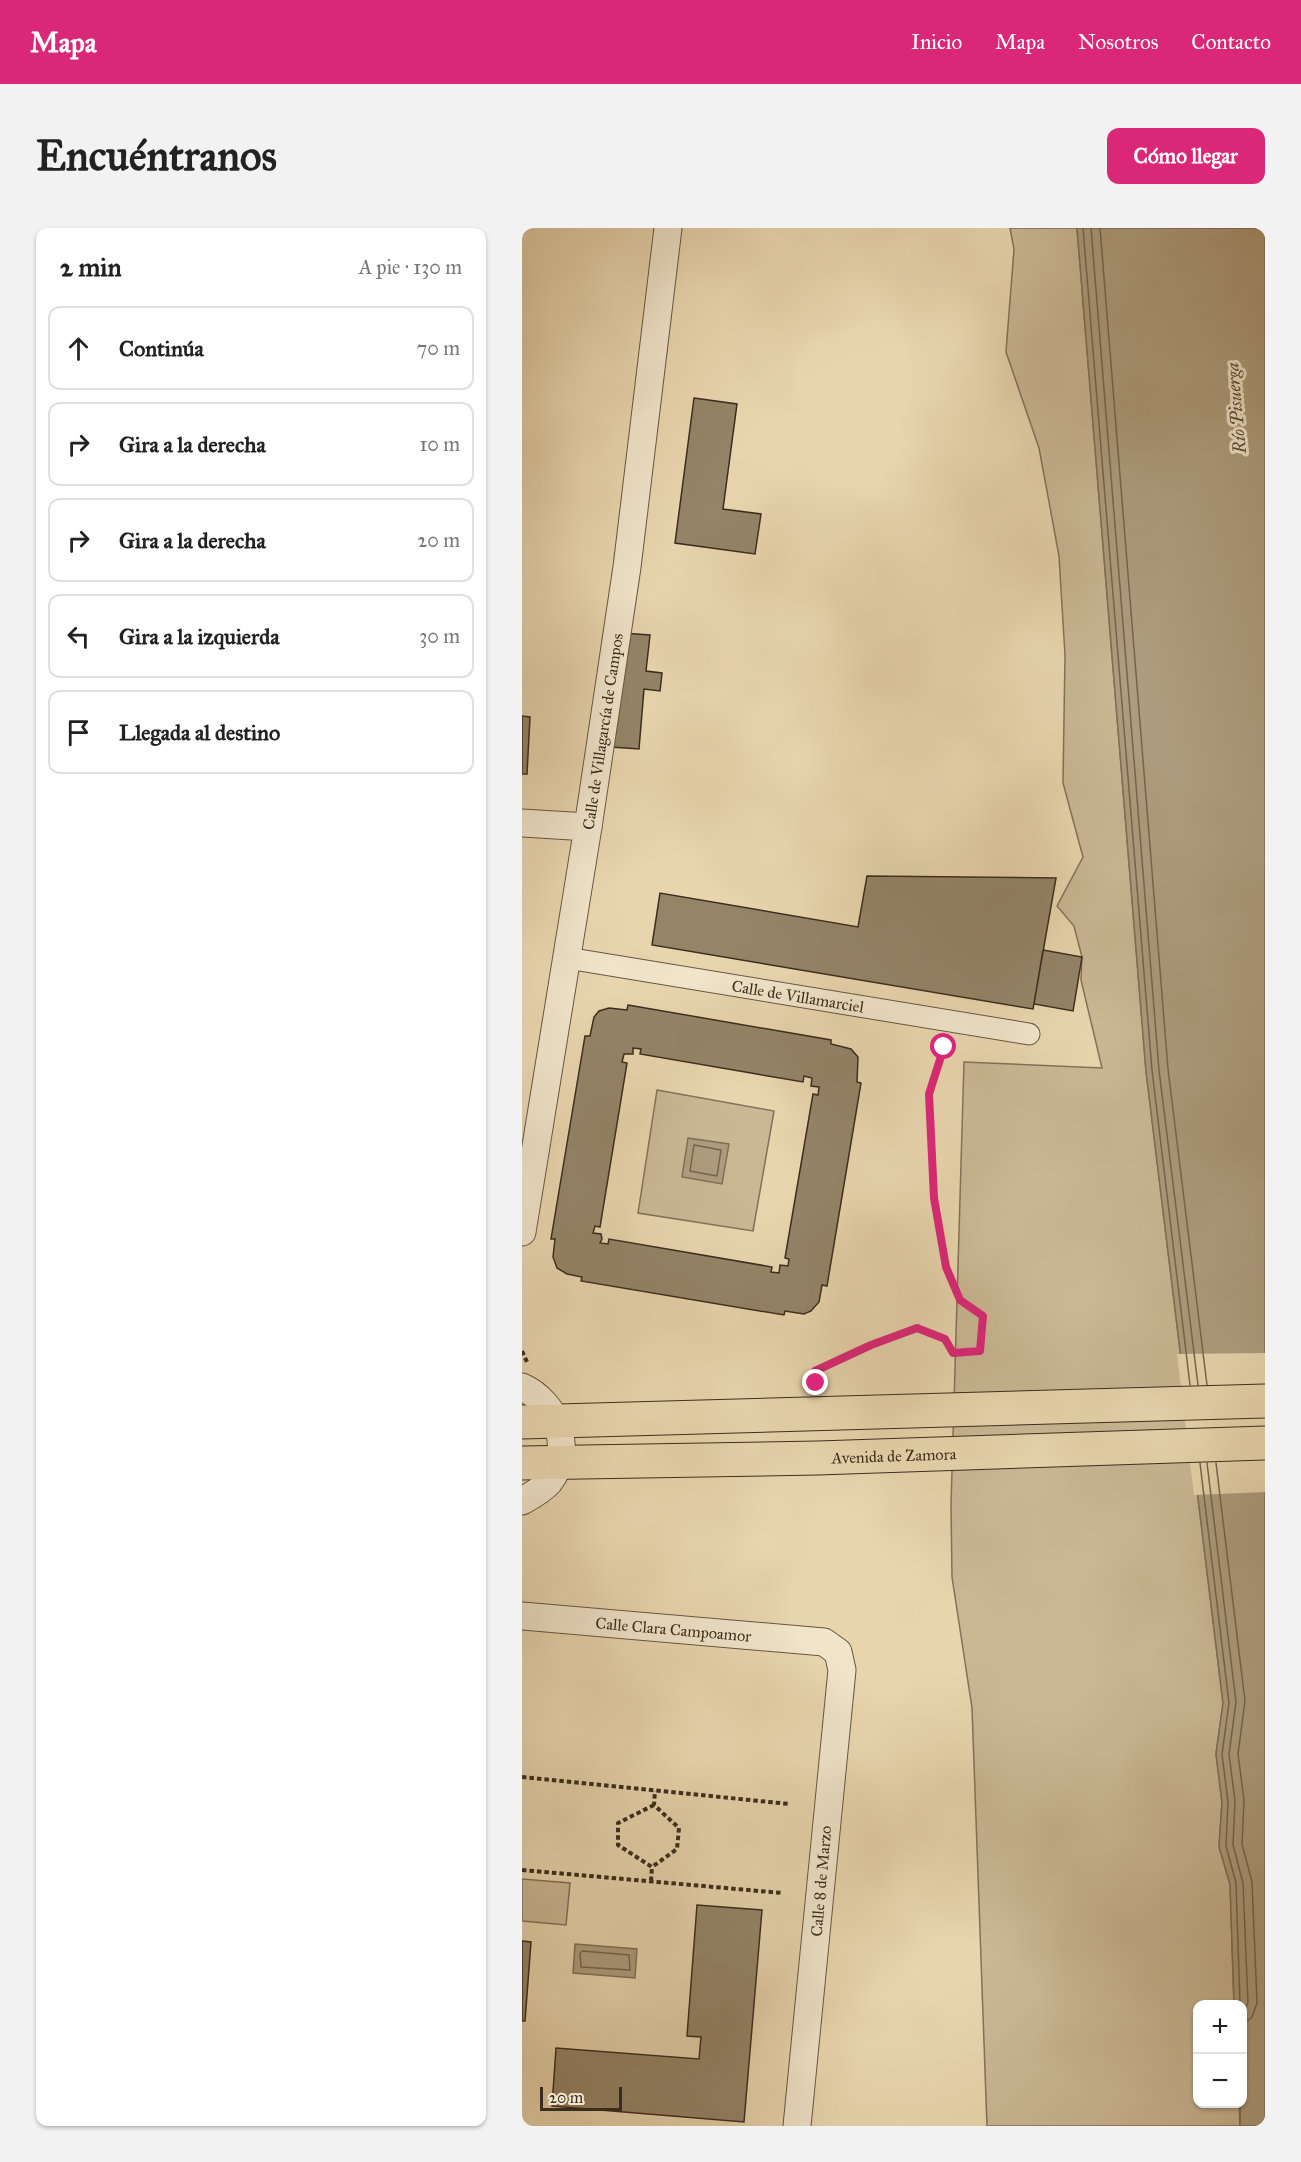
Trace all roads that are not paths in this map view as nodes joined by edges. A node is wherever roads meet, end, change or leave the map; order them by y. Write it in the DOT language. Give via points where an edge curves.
graph roads {
  1 [pos="668,228"];
  2 [pos="522,823"];
  3 [pos="588,827"];
  4 [pos="567,958"];
  5 [pos="1029,1034"];
  6 [pos="523,1224"];
  7 [pos="524,1387"];
  8 [pos="1265,1401"];
  9 [pos="557,1421"];
  10 [pos="522,1422"];
  11 [pos="1265,1443"];
  12 [pos="558,1462"];
  13 [pos="522,1463"];
  14 [pos="522,1501"];
  15 [pos="522,1616"];
  16 [pos="824,1642"];
  17 [pos="797,2126"];
  1 -- 3 [label="street, Calle de Villagarcía de Campos" via="627,567"];
  2 -- 3 [label="street"];
  3 -- 4 [label="street, Calle de Villagarcía de Campos"];
  4 -- 5 [label="street, Calle de Villamarciel"];
  4 -- 6 [label="street, Calle de Villagarcía de Campos"];
  7 -- 9 [label="street" via="544,1400"];
  8 -- 9 [label="highway" via="817,1404"];
  9 -- 10 [label="highway"];
  9 -- 12 [label="street" via="561,1440"];
  11 -- 12 [label="highway, Avenida de Zamora"];
  12 -- 13 [label="highway, Avenida de Zamora"];
  12 -- 14 [label="street" via="549,1482"];
  15 -- 16 [label="street, Calle Clara Campoamor"];
  16 -- 17 [label="street, Calle 8 de Marzo" via="838,1652 842,1670"];
}
